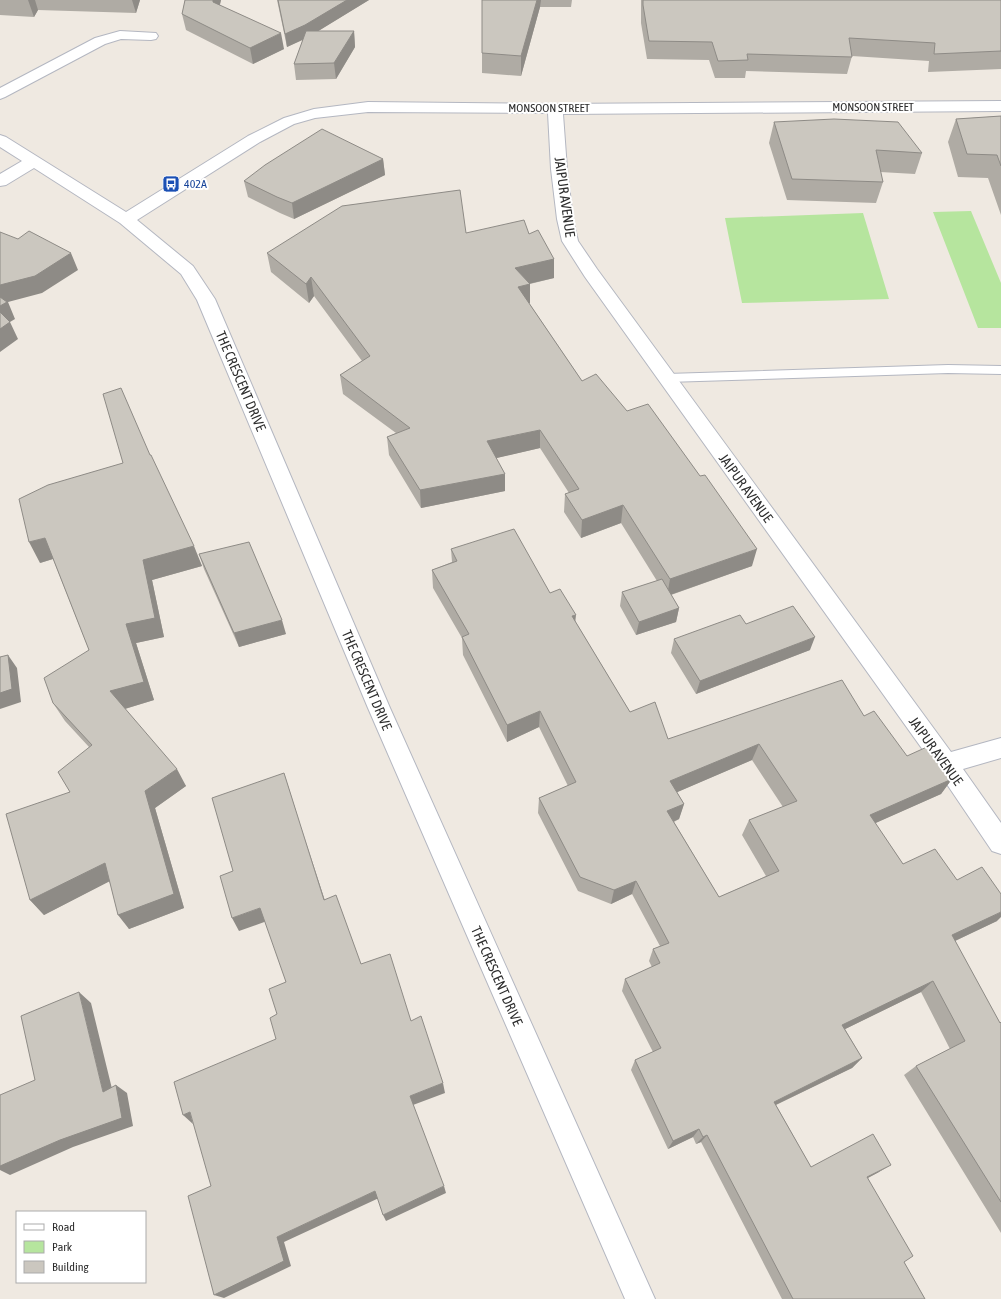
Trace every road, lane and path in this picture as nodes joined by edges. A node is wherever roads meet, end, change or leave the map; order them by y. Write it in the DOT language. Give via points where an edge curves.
graph roads {
  1 [pos="151,36"];
  2 [pos="0,94"];
  3 [pos="1001,106"];
  4 [pos="555,109"];
  5 [pos="0,140"];
  6 [pos="34,161"];
  7 [pos="0,181"];
  8 [pos="126,219"];
  9 [pos="1001,370"];
  10 [pos="667,378"];
  11 [pos="1001,748"];
  12 [pos="946,764"];
  13 [pos="1001,843"];
  14 [pos="640,1299"];
  1 -- 2 [label="street" via="120,36 100,41"];
  3 -- 4 [label="street, MONSOON STREET"];
  4 -- 8 [label="street, MONSOON STREET" via="368,107 302,117 254,139"];
  4 -- 10 [label="street, JAIPUR AVENUE" via="560,176 570,242"];
  5 -- 6 [label="street, THE CRESCENT DRIVE"];
  6 -- 7 [label="street"];
  6 -- 8 [label="street, THE CRESCENT DRIVE"];
  8 -- 14 [label="street, THE CRESCENT DRIVE" via="187,270 206,299 379,708"];
  9 -- 10 [label="lane" via="948,369"];
  10 -- 12 [label="street, JAIPUR AVENUE"];
  11 -- 12 [label="street"];
  12 -- 13 [label="street, JAIPUR AVENUE"];
}
